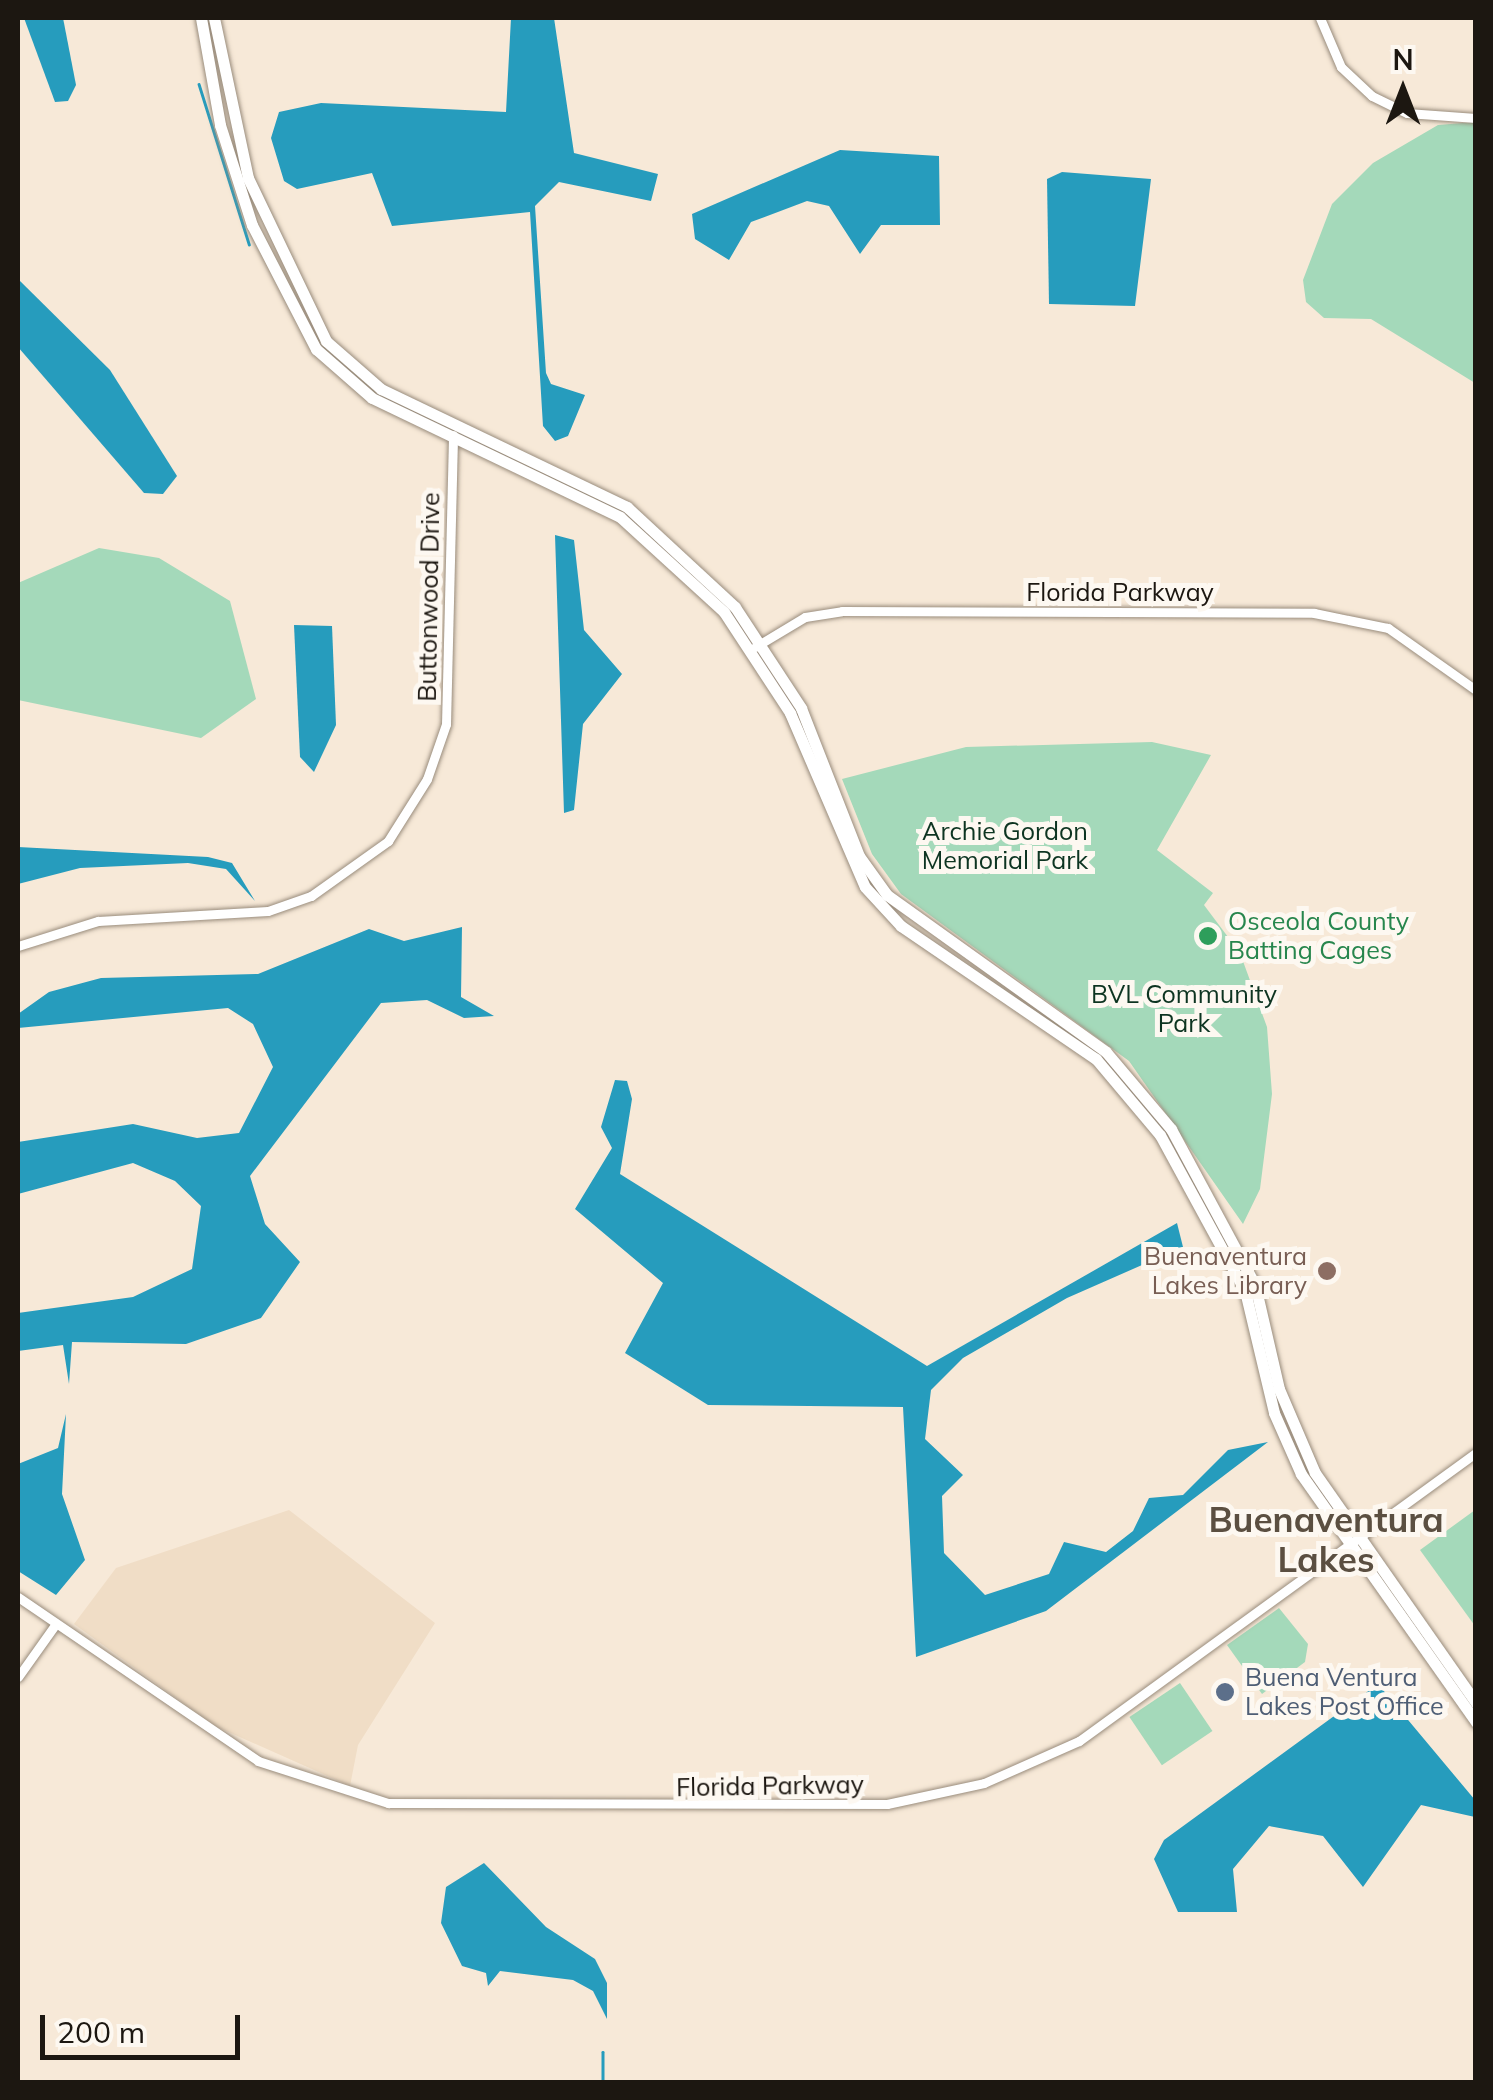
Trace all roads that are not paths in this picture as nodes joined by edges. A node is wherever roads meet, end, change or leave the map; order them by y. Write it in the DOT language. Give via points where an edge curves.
graph roads {
  1 [pos="201,18"];
  2 [pos="214,18"];
  3 [pos="1320,18"];
  4 [pos="1476,118"];
  5 [pos="455,429"];
  6 [pos="757,645"];
  7 [pos="1476,690"];
  8 [pos="18,946"];
  9 [pos="1476,1453"];
  10 [pos="1352,1543"];
  11 [pos="18,1598"];
  12 [pos="55,1625"];
  13 [pos="18,1677"];
  14 [pos="1476,1703"];
  15 [pos="1476,1722"];
  1 -- 5 [label="main road" via="230,159 292,313 350,382"];
  2 -- 5 [label="main road" via="248,178 312,323 368,381"];
  3 -- 4 [label="street" via="1341,66 1372,96 1407,113"];
  5 -- 6 [label="main road" via="627,507 704,572"];
  5 -- 8 [label="street, Buttonwood Drive" via="446,724 427,779 388,841 311,896 268,911 98,921"];
  6 -- 7 [label="street, Florida Parkway" via="805,617 842,611 1314,613 1388,628"];
  6 -- 10 [label="main road" via="801,708 859,856 887,895 1106,1052 1171,1129 1255,1285 1296,1434"];
  9 -- 10 [label="street, Florida Parkway"];
  10 -- 12 [label="street, Florida Parkway" via="1079,1741 984,1782 856,1806 388,1803 258,1761"];
  10 -- 14 [label="main road"];
  10 -- 15 [label="main road"];
  11 -- 12 [label="street, Florida Parkway"];
  12 -- 13 [label="street"];
}
